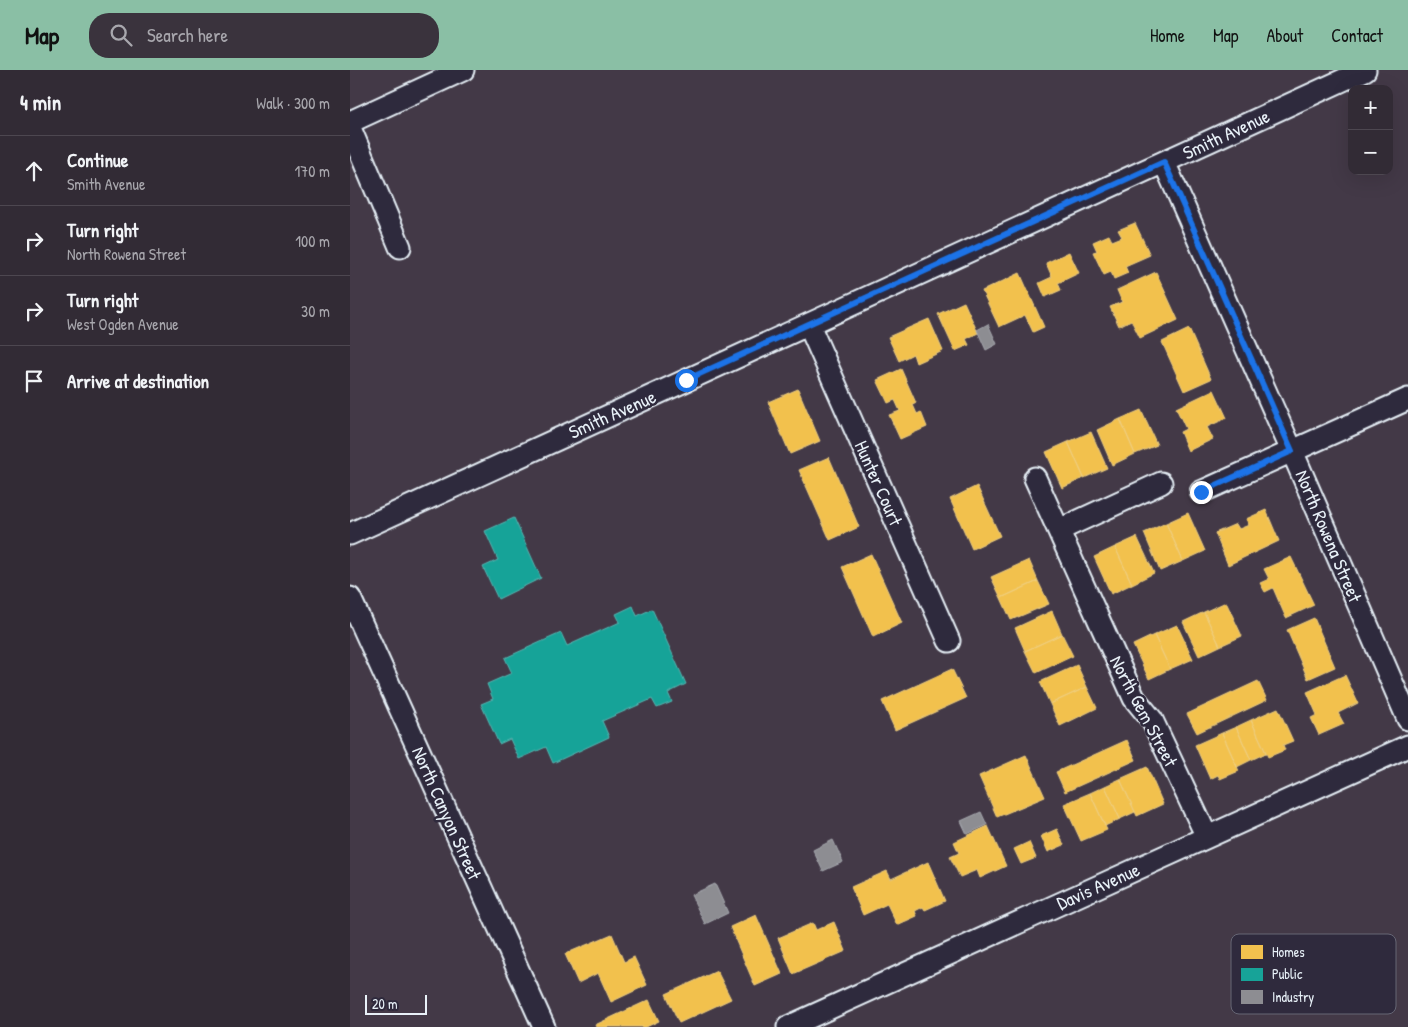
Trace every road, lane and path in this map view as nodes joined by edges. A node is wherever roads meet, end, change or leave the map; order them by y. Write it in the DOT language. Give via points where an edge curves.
graph roads {
  1 [pos="463,70"];
  2 [pos="1365,70"];
  3 [pos="350,122"];
  4 [pos="350,128"];
  5 [pos="1164,162"];
  6 [pos="400,247"];
  7 [pos="809,325"];
  8 [pos="1408,399"];
  9 [pos="1292,451"];
  10 [pos="1035,478"];
  11 [pos="1161,483"];
  12 [pos="1201,492"];
  13 [pos="1059,530"];
  14 [pos="350,534"];
  15 [pos="350,598"];
  16 [pos="949,641"];
  17 [pos="1408,719"];
  18 [pos="1408,746"];
  19 [pos="1207,837"];
  20 [pos="544,1027"];
  21 [pos="788,1027"];
  1 -- 3 [label="street"];
  2 -- 5 [label="street, Smith Avenue"];
  4 -- 6 [label="street"];
  5 -- 7 [label="street, Smith Avenue"];
  5 -- 9 [label="street, North Rowena Street"];
  7 -- 14 [label="street, Smith Avenue"];
  7 -- 16 [label="street, Hunter Court"];
  8 -- 9 [label="street"];
  9 -- 12 [label="street"];
  9 -- 17 [label="street, North Rowena Street"];
  10 -- 13 [label="street, North Gem Street"];
  11 -- 13 [label="street"];
  13 -- 19 [label="street, North Gem Street" via="1134,698 1152,720"];
  15 -- 20 [label="street, North Canyon Street"];
  18 -- 19 [label="street, Davis Avenue"];
  19 -- 21 [label="street, Davis Avenue"];
}
